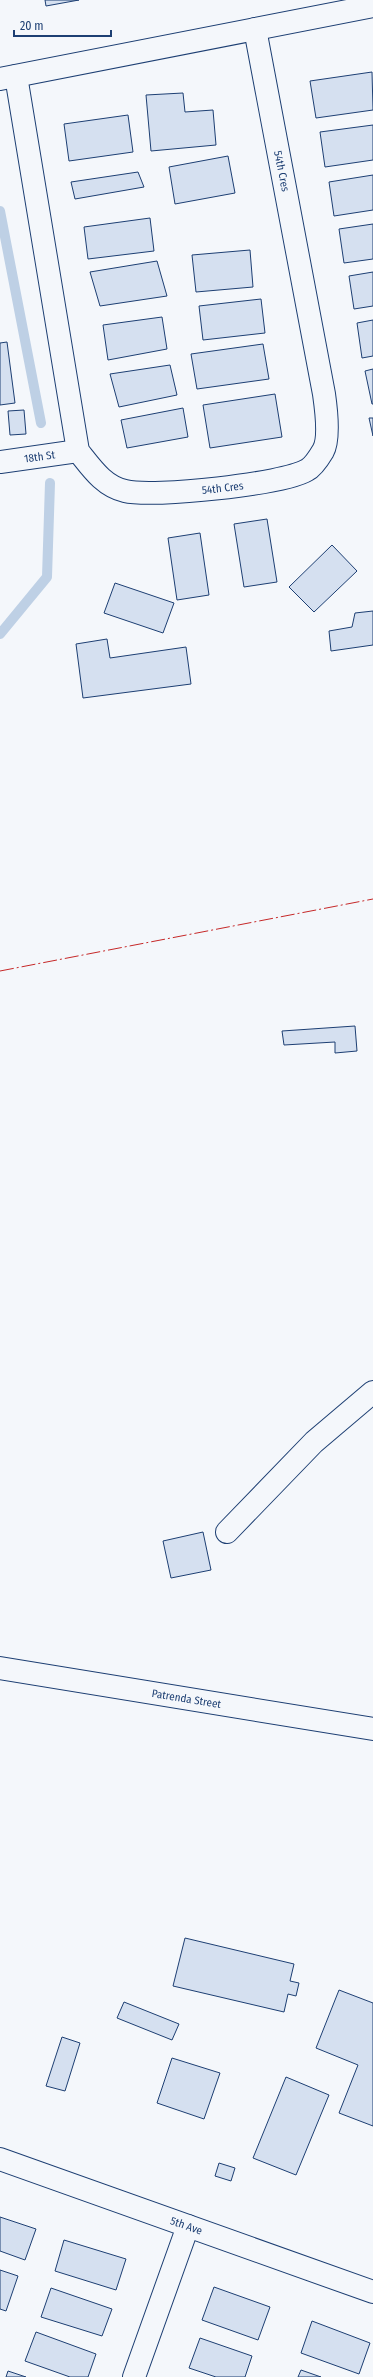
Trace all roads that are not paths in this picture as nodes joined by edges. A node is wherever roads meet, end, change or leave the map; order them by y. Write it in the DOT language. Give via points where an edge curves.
graph roads {
  1 [pos="373,6"];
  2 [pos="255,29"];
  3 [pos="8,77"];
  4 [pos="78,451"];
  5 [pos="0,462"];
  6 [pos="373,1392"];
  7 [pos="227,1532"];
  8 [pos="0,1668"];
  9 [pos="373,1729"];
  10 [pos="0,2160"];
  11 [pos="188,2226"];
  12 [pos="373,2292"];
  13 [pos="134,2377"];
  1 -- 2 [label="street"];
  2 -- 3 [label="street"];
  2 -- 4 [label="street, 54th Cres" via="324,394 327,422 324,450 308,469 282,479 156,493 124,491 97,476"];
  3 -- 4 [label="street, 54th Cres"];
  4 -- 5 [label="street, 18th St"];
  6 -- 7 [label="street" via="314,1442"];
  8 -- 9 [label="street, Patrenda Street"];
  10 -- 11 [label="street, 5th Ave"];
  11 -- 12 [label="street, 5th Ave"];
  11 -- 13 [label="street"];
}
